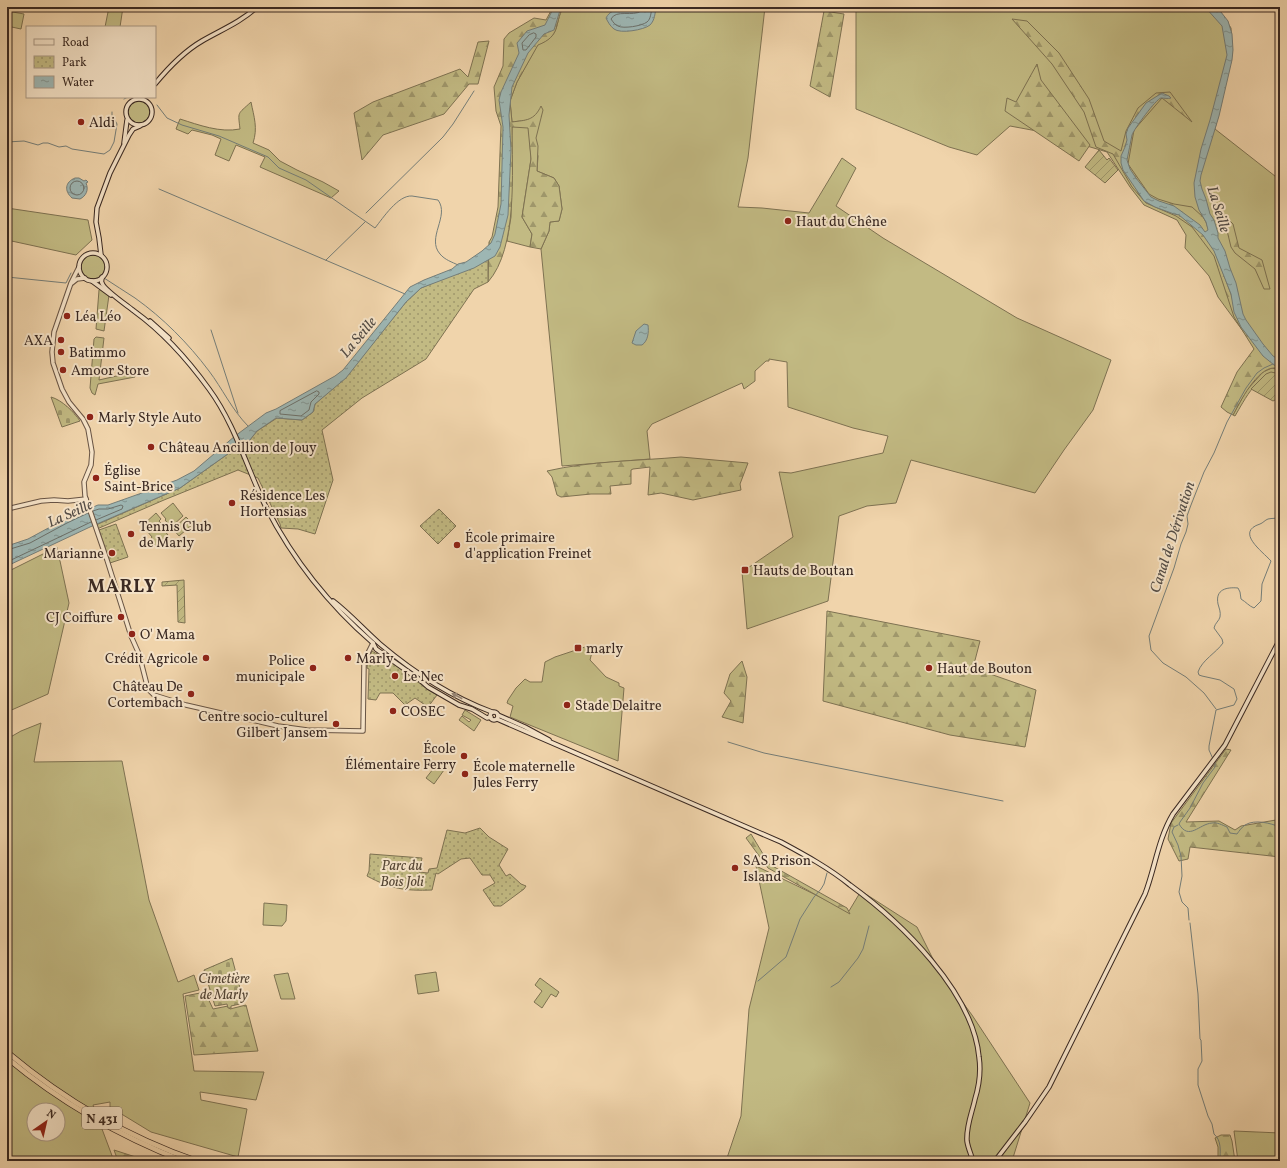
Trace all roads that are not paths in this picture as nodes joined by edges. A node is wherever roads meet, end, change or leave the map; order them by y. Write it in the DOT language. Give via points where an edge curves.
graph roads {
  1 [pos="257,7"];
  2 [pos="156,82"];
  3 [pos="139,98"];
  4 [pos="148,98"];
  5 [pos="149,104"];
  6 [pos="127,118"];
  7 [pos="140,126"];
  8 [pos="124,144"];
  9 [pos="100,245"];
  10 [pos="93,253"];
  11 [pos="101,256"];
  12 [pos="79,267"];
  13 [pos="102,277"];
  14 [pos="85,278"];
  15 [pos="92,281"];
  16 [pos="70,287"];
  17 [pos="118,298"];
  18 [pos="140,315"];
  19 [pos="176,348"];
  20 [pos="86,499"];
  21 [pos="7,509"];
  22 [pos="1280,639"];
  23 [pos="374,641"];
  24 [pos="492,712"];
  25 [pos="491,717"];
  26 [pos="497,717"];
  27 [pos="7,1052"];
  28 [pos="7,1058"];
  29 [pos="15,1062"];
  30 [pos="1016,1135"];
  31 [pos="973,1160"];
  32 [pos="183,1161"];
  33 [pos="196,1161"];
  34 [pos="995,1161"];
  35 [pos="998,1161"];
  1 -- 2 [label="main road" via="187,50"];
  3 -- 5 [label="main road"];
  3 -- 6 [label="main road" via="127,107"];
  4 -- 5 [label="main road"];
  5 -- 7 [label="main road" via="151,117 147,123"];
  6 -- 7 [label="main road" via="132,124"];
  6 -- 8 [label="main road"];
  7 -- 8 [label="main road" via="130,132"];
  8 -- 9 [label="main road" via="97,208 96,222"];
  9 -- 10 [label="main road"];
  9 -- 11 [label="main road"];
  10 -- 11 [label="main road"];
  10 -- 12 [label="main road" via="83,257"];
  11 -- 13 [label="main road" via="107,267"];
  12 -- 14 [label="main road"];
  12 -- 16 [label="main road"];
  13 -- 15 [label="main road"];
  13 -- 17 [label="main road" via="104,286"];
  14 -- 15 [label="main road"];
  14 -- 16 [label="main road" via="77,279"];
  15 -- 17 [label="main road"];
  16 -- 20 [label="main road" via="54,332 52,352 59,383 85,423 89,435 92,452 91,465 84,482"];
  17 -- 18 [label="main road"];
  18 -- 19 [label="main road"];
  18 -- 19 [label="main road" via="164,333"];
  19 -- 23 [label="main road" via="215,397 265,504 305,569 337,609"];
  20 -- 21 [label="main road" via="41,501"];
  20 -- 23 [label="main road" via="139,654 148,689 154,695 186,706 278,726 307,730 363,731 364,664"];
  22 -- 30 [label="main road" via="1224,745 1173,814 1140,905 1054,1077"];
  24 -- 23 [label="main road, one-way" via="435,683"];
  23 -- 25 [label="main road" via="376,649 428,687 459,705 487,718"];
  24 -- 25 [label="main road"];
  24 -- 26 [label="main road" via="496,712"];
  25 -- 26 [label="main road"];
  26 -- 31 [label="main road" via="761,833 829,870 872,901 927,956 965,1009 973,1027 980,1063 967,1134 968,1148"];
  27 -- 29 [label="highway, N 431"];
  28 -- 29 [label="highway, N 431"];
  29 -- 32 [label="highway, N 431" via="54,1094 95,1120"];
  29 -- 33 [label="highway, N 431" via="105,1120 153,1144"];
  30 -- 34 [label="main road"];
  30 -- 35 [label="main road"];
}
